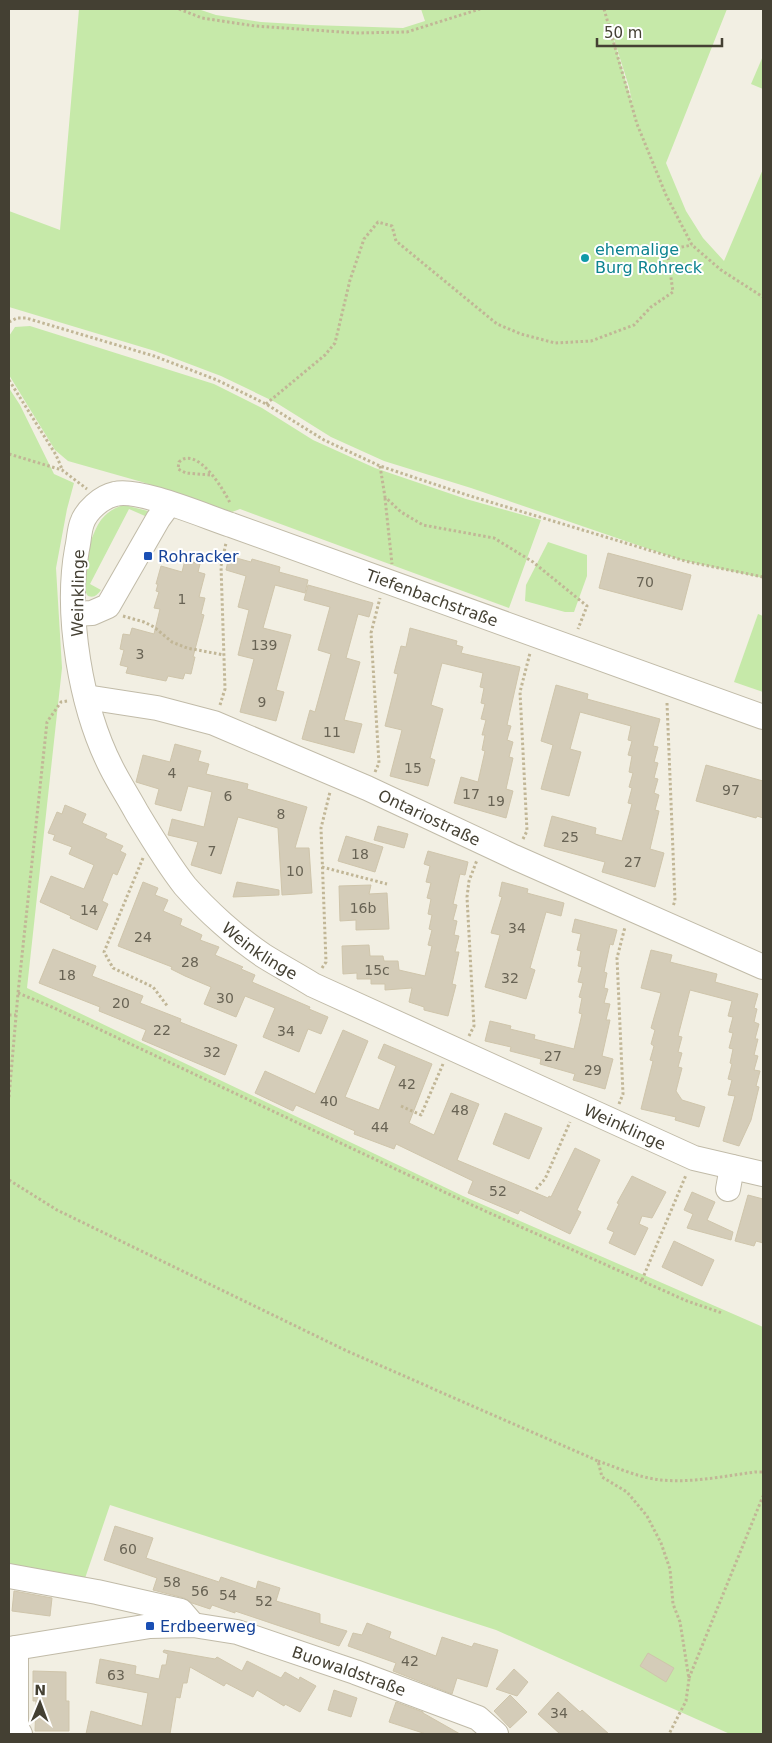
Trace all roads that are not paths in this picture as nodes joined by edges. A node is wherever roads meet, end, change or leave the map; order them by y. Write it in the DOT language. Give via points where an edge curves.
graph roads {
  1 [pos="100,501"];
  2 [pos="169,504"];
  3 [pos="74,614"];
  4 [pos="86,697"];
  5 [pos="763,717"];
  6 [pos="763,967"];
  7 [pos="763,1174"];
  8 [pos="9,1576"];
  9 [pos="193,1625"];
  10 [pos="12,1648"];
  11 [pos="20,1734"];
  12 [pos="496,1734"];
  1 -- 2 [label="street, Tiefenbachstraße" via="123,492"];
  1 -- 3 [label="street, Weinklinge" via="82,524 75,563"];
  2 -- 3 [label="street" via="108,606"];
  2 -- 5 [label="street, Tiefenbachstraße"];
  3 -- 4 [label="street, Weinklinge"];
  4 -- 6 [label="street, Ontariostraße" via="157,708 214,723 367,788"];
  4 -- 7 [label="street, Weinklinge" via="110,766 156,846 186,886 221,922 263,955 313,985 694,1158 730,1178"];
  8 -- 9 [label="street" via="181,1611"];
  9 -- 10 [label="street, Buowaldstraße" via="150,1626"];
  9 -- 12 [label="street, Buowaldstraße" via="237,1632 355,1672 478,1718"];
  10 -- 11 [label="street" via="16,1727"];
}
